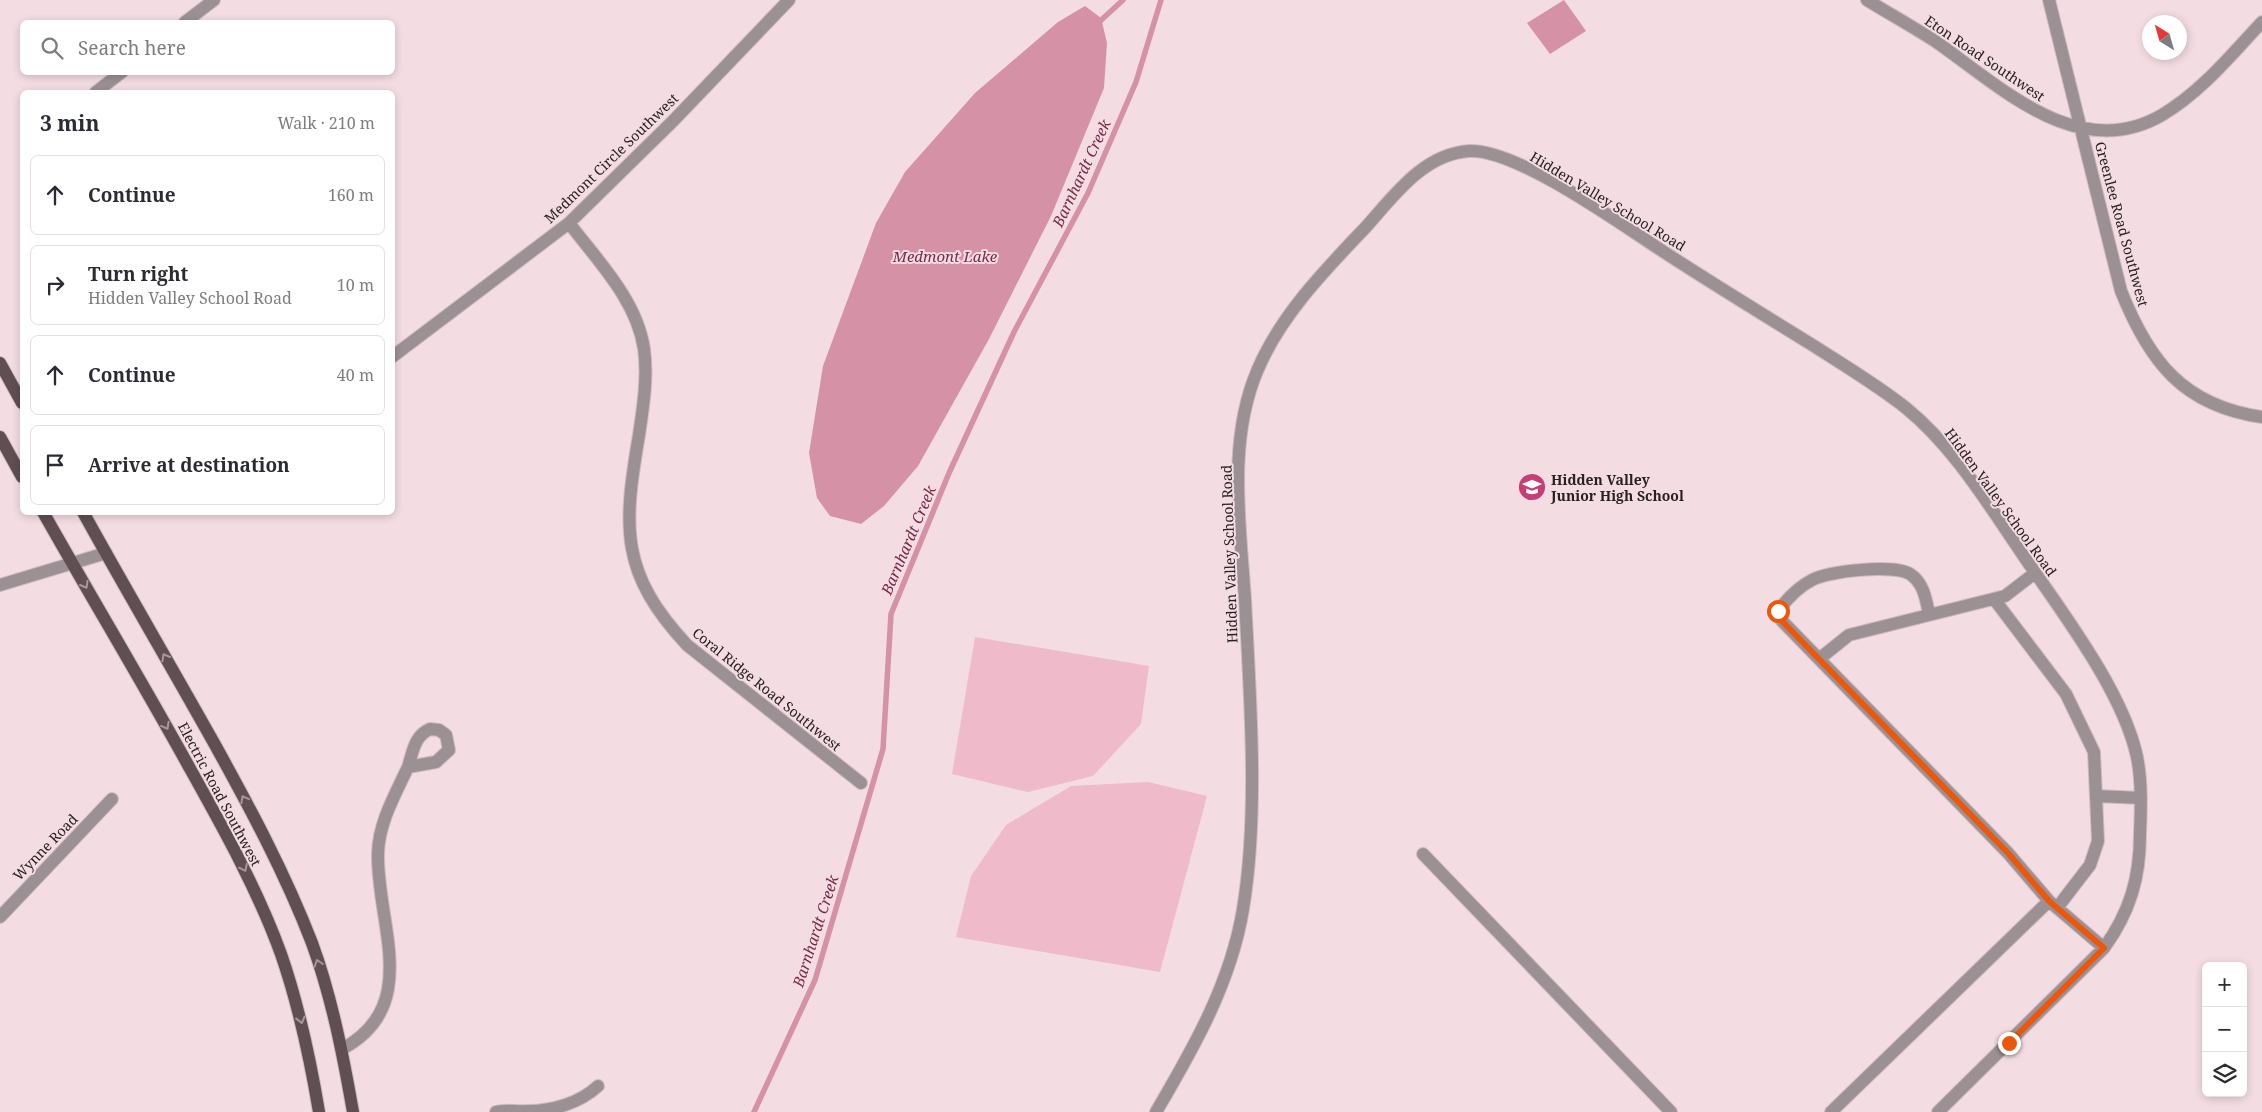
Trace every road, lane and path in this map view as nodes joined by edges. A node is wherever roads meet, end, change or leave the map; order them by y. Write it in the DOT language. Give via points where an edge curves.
graph roads {
  1 [pos="214,0"];
  2 [pos="788,0"];
  3 [pos="1867,0"];
  4 [pos="2048,0"];
  5 [pos="188,20"];
  6 [pos="2262,22"];
  7 [pos="118,75"];
  8 [pos="99,90"];
  9 [pos="2080,127"];
  10 [pos="569,223"];
  11 [pos="395,355"];
  12 [pos="0,362"];
  13 [pos="20,399"];
  14 [pos="2262,417"];
  15 [pos="0,438"];
  16 [pos="20,473"];
  17 [pos="45,515"];
  18 [pos="85,515"];
  19 [pos="106,553"];
  20 [pos="72,563"];
  21 [pos="2035,573"];
  22 [pos="0,585"];
  23 [pos="1994,599"];
  24 [pos="1929,614"];
  25 [pos="1819,659"];
  26 [pos="408,767"];
  27 [pos="861,783"];
  28 [pos="2097,796"];
  29 [pos="2141,798"];
  30 [pos="112,799"];
  31 [pos="1423,854"];
  32 [pos="2053,904"];
  33 [pos="0,916"];
  34 [pos="2104,948"];
  35 [pos="342,1049"];
  36 [pos="598,1086"];
  37 [pos="319,1112"];
  38 [pos="353,1112"];
  39 [pos="496,1112"];
  40 [pos="1156,1112"];
  41 [pos="1671,1112"];
  42 [pos="1830,1112"];
  43 [pos="1938,1112"];
  1 -- 5 [label="street"];
  2 -- 10 [label="street, Medmont Circle Southwest" via="673,121"];
  3 -- 9 [label="street, Eton Road Southwest" via="1934,41 2040,114"];
  4 -- 9 [label="street, Greenlee Road Southwest"];
  6 -- 9 [label="street, Eton Road Southwest" via="2187,98 2160,116 2130,129 2112,132"];
  7 -- 8 [label="street"];
  9 -- 14 [label="street, Greenlee Road Southwest" via="2121,291 2147,346 2186,388 2237,413"];
  10 -- 11 [label="street, Medmont Circle Southwest"];
  10 -- 27 [label="street, Coral Ridge Road Southwest" via="623,295 644,348 642,413 629,505 630,545 648,594 667,623 687,645"];
  12 -- 13 [label="main road"];
  15 -- 16 [label="main road"];
  17 -- 20 [label="main road, Electric Road Southwest"];
  18 -- 19 [label="main road, Electric Road Southwest"];
  19 -- 20 [label="street"];
  35 -- 19 [label="main road, Electric Road Southwest, one-way" via="312,945 288,884"];
  20 -- 22 [label="street"];
  20 -- 37 [label="main road, Electric Road Southwest, one-way" via="160,713 230,839 257,896 295,999 309,1052"];
  21 -- 23 [label="street" via="2005,596"];
  21 -- 29 [label="street, Hidden Valley School Road" via="2084,644 2121,712 2137,759"];
  21 -- 40 [label="street, Hidden Valley School Road" via="1933,433 1906,408 1856,373 1587,202 1526,167 1476,150 1452,153 1434,161 1411,178 1297,305 1274,336 1257,372 1247,404 1238,484 1250,763 1250,840 1244,906 1228,971 1211,1011"];
  23 -- 24 [label="street"];
  23 -- 28 [label="street" via="2066,694 2094,752"];
  24 -- 25 [label="street" via="1849,635"];
  24 -- 25 [label="street" via="1924,590 1909,574 1884,569 1846,571 1812,579 1786,599 1778,611 1782,621"];
  25 -- 32 [label="street" via="2008,853"];
  26 -- 35 [label="street" via="385,817 378,854 391,956 390,984 376,1021 366,1033"];
  28 -- 29 [label="street"];
  28 -- 32 [label="street" via="2098,841 2090,865"];
  29 -- 34 [label="street, Hidden Valley School Road" via="2140,861 2136,884 2130,905"];
  30 -- 33 [label="street, Wynne Road"];
  31 -- 41 [label="street"];
  32 -- 34 [label="street"];
  32 -- 42 [label="street"];
  34 -- 43 [label="street, Hidden Valley School Road"];
  35 -- 38 [label="main road, Electric Road Southwest"];
  36 -- 39 [label="street" via="575,1102 555,1108"];
}
